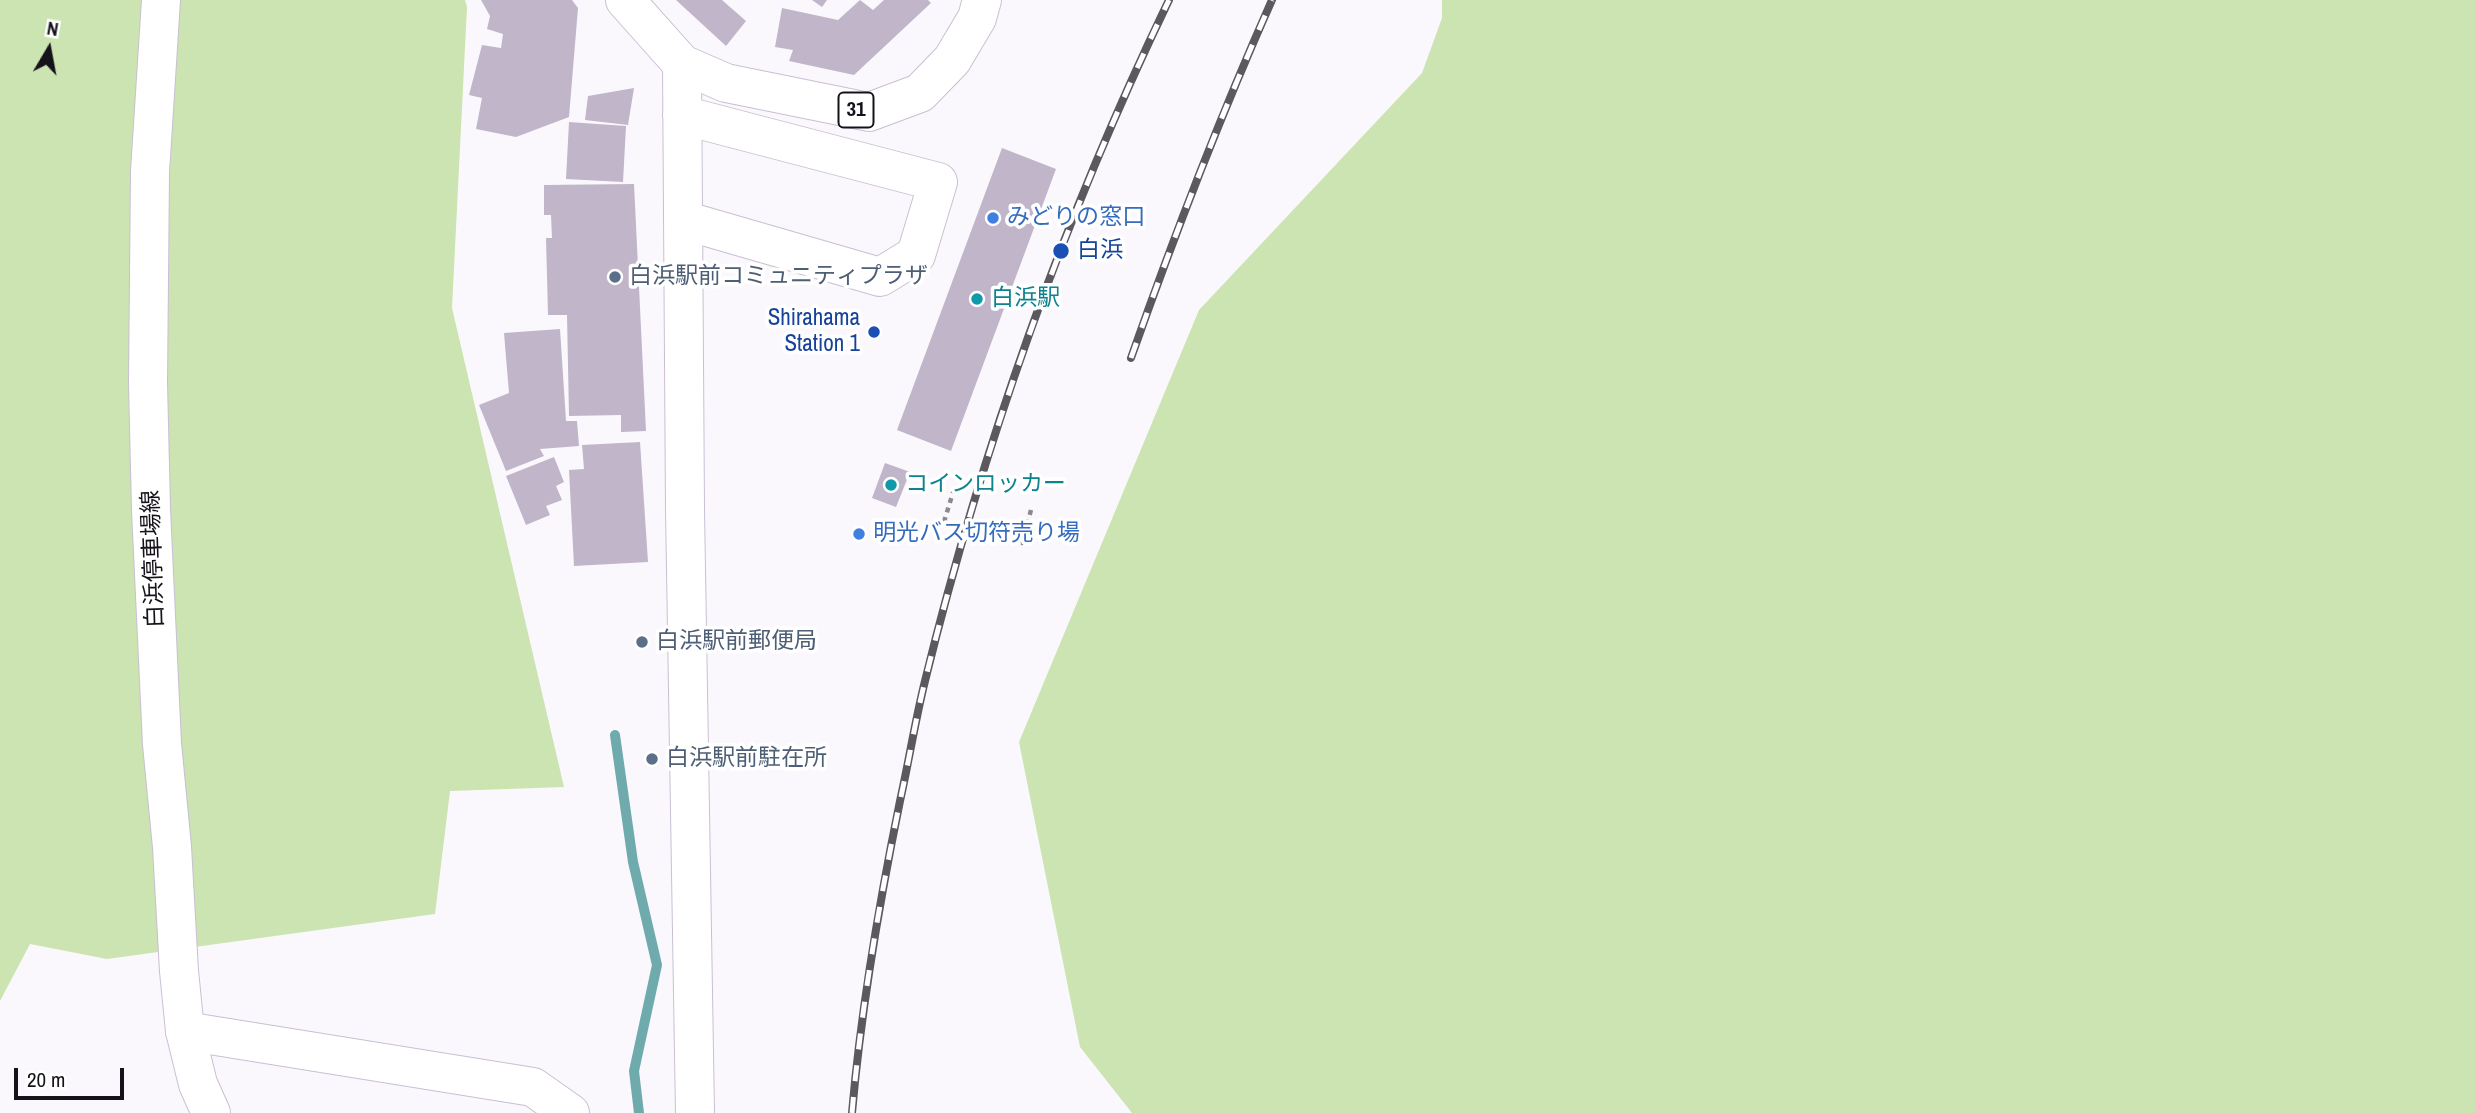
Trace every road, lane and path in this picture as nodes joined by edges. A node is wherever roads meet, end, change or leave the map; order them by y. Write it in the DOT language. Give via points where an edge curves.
graph roads {
  1 [pos="162,0"];
  2 [pos="625,0"];
  3 [pos="982,0"];
  4 [pos="682,64"];
  5 [pos="682,115"];
  6 [pos="683,220"];
  7 [pos="954,489"];
  8 [pos="1031,510"];
  9 [pos="185,1031"];
  10 [pos="211,1113"];
  11 [pos="570,1113"];
  12 [pos="695,1113"];
  1 -- 9 [label="main road, 白浜停車場線" via="150,172 148,383 162,744"];
  2 -- 4 [label="main road, 31"];
  3 -- 4 [label="main road, 31" via="977,18 951,60 920,93 869,112 726,83"];
  4 -- 5 [label="main road"];
  5 -- 6 [label="main road"];
  5 -- 6 [label="main road" via="938,182 916,256 880,277"];
  6 -- 12 [label="main road"];
  7 -- 8 [label="path, bridge" via="944,522 992,536 1022,544"];
  9 -- 10 [label="main road, 白浜停車場線" via="198,1084"];
  9 -- 11 [label="main road" via="533,1087"];
}
